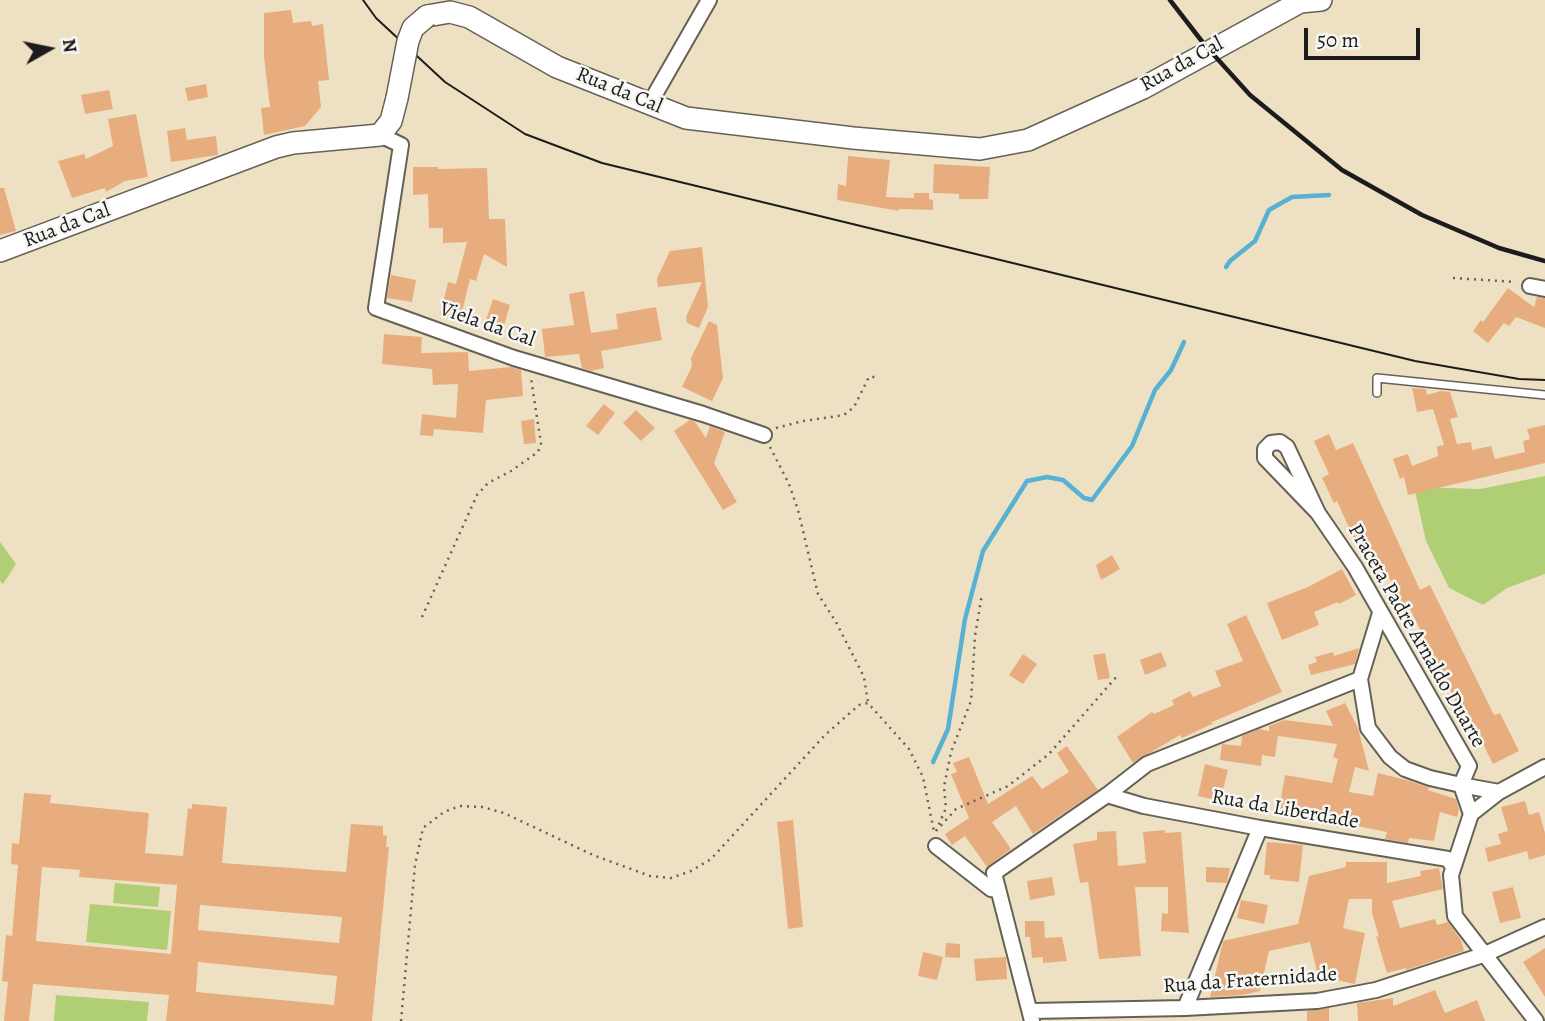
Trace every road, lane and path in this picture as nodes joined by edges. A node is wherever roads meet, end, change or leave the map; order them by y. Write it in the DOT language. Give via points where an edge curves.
graph roads {
  1 [pos="709,0"];
  2 [pos="1321,0"];
  3 [pos="650,103"];
  4 [pos="380,135"];
  5 [pos="0,251"];
  6 [pos="1453,278"];
  7 [pos="1530,286"];
  8 [pos="1545,289"];
  9 [pos="534,364"];
  10 [pos="875,377"];
  11 [pos="1377,393"];
  12 [pos="1545,395"];
  13 [pos="764,435"];
  14 [pos="1318,513"];
  15 [pos="982,594"];
  16 [pos="1380,613"];
  17 [pos="422,617"];
  18 [pos="1118,676"];
  19 [pos="1360,679"];
  20 [pos="867,703"];
  21 [pos="1545,767"];
  22 [pos="1461,785"];
  23 [pos="1499,792"];
  24 [pos="1107,795"];
  25 [pos="1471,814"];
  26 [pos="1260,828"];
  27 [pos="935,840"];
  28 [pos="1453,867"];
  29 [pos="997,890"];
  30 [pos="1545,927"];
  31 [pos="1483,955"];
  32 [pos="1185,1008"];
  33 [pos="1032,1016"];
  34 [pos="401,1021"];
  35 [pos="1536,1021"];
  1 -- 3 [label="street"];
  2 -- 3 [label="street, Rua da Cal" via="1300,2 1143,88 1028,140 980,149 687,118"];
  3 -- 4 [label="street, Rua da Cal, bridge" via="557,66 469,17 450,12 427,16 413,28 391,121"];
  4 -- 5 [label="street, Rua da Cal" via="276,147"];
  4 -- 9 [label="street, Viela da Cal" via="401,145 376,307"];
  6 -- 7 [label="path"];
  7 -- 8 [label="street"];
  9 -- 13 [label="street, Viela da Cal"];
  9 -- 17 [label="path" via="531,379 541,444 538,452 488,482 477,495"];
  10 -- 13 [label="path" via="869,377 854,407 844,415 782,425"];
  11 -- 12 [label="lane" via="1377,378"];
  13 -- 20 [label="path" via="798,510 818,594 864,677"];
  14 -- 14 [label="street, Praceta Padre Arnaldo Duarte" via="1287,447 1270,443 1265,458"];
  14 -- 16 [label="street, Praceta Padre Arnaldo Duarte"];
  15 -- 27 [label="path" via="971,701 951,752 944,787 946,808"];
  16 -- 19 [label="street"];
  16 -- 22 [label="street, Praceta Padre Arnaldo Duarte" via="1469,766"];
  18 -- 27 [label="path" via="1049,754 1008,786 956,809"];
  19 -- 22 [label="street" via="1368,728 1391,757 1405,769"];
  19 -- 24 [label="street" via="1147,764"];
  20 -- 27 [label="path" via="909,749 923,777"];
  20 -- 34 [label="path" via="825,735 711,859 671,878 650,876 593,855 504,813 460,806 444,812 423,828 415,865"];
  21 -- 23 [label="street"];
  22 -- 23 [label="street"];
  22 -- 25 [label="street"];
  23 -- 25 [label="street"];
  24 -- 26 [label="street, Rua da Liberdade"];
  24 -- 29 [label="street" via="994,873"];
  25 -- 28 [label="street"];
  26 -- 28 [label="street, Rua da Liberdade" via="1448,859"];
  26 -- 32 [label="street"];
  27 -- 29 [label="street"];
  28 -- 31 [label="street" via="1455,916"];
  29 -- 33 [label="street"];
  30 -- 31 [label="street, Rua da Fraternidade"];
  31 -- 32 [label="street, Rua da Fraternidade" via="1340,997"];
  31 -- 35 [label="street"];
  32 -- 33 [label="street, Rua da Fraternidade"];
}
